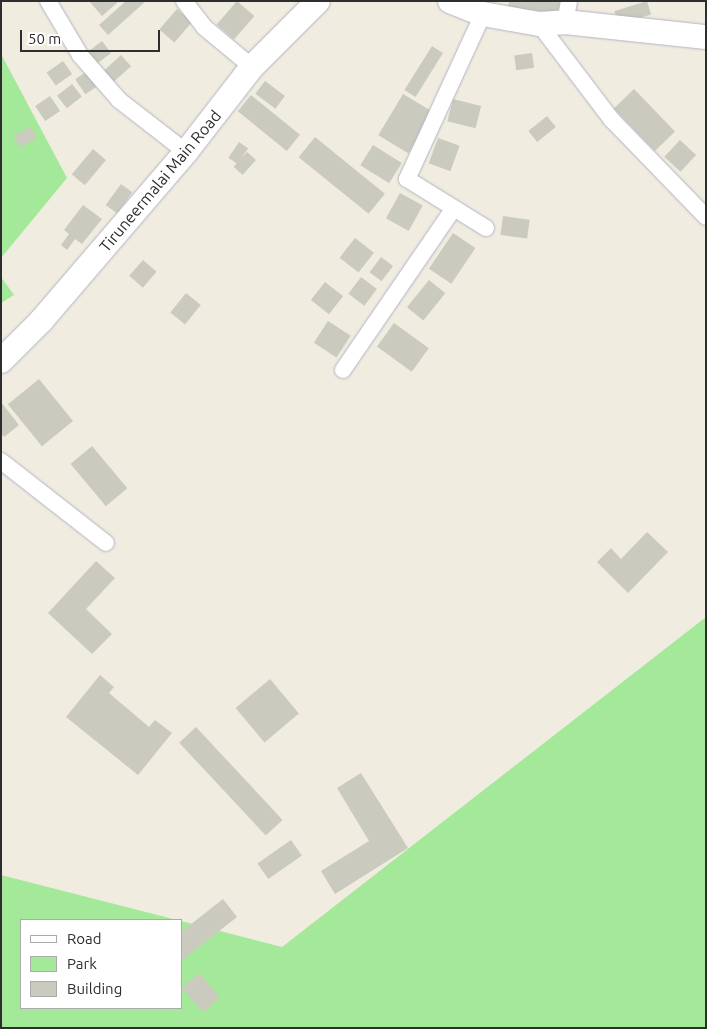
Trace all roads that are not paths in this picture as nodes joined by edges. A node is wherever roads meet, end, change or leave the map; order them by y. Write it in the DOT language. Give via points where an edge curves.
graph roads {
  1 [pos="48,1"];
  2 [pos="184,1"];
  3 [pos="318,1"];
  4 [pos="450,1"];
  5 [pos="567,12"];
  6 [pos="483,14"];
  7 [pos="539,24"];
  8 [pos="703,34"];
  9 [pos="252,67"];
  10 [pos="186,152"];
  11 [pos="454,208"];
  12 [pos="706,217"];
  13 [pos="486,228"];
  14 [pos="1,361"];
  15 [pos="343,370"];
  16 [pos="1,461"];
  17 [pos="106,543"];
  1 -- 10 [label="street" via="80,55 119,100"];
  2 -- 9 [label="street" via="204,27"];
  3 -- 9 [label="main road, Tiruneermalai Main Road"];
  4 -- 6 [label="main road"];
  5 -- 7 [label="main road"];
  5 -- 8 [label="main road"];
  6 -- 7 [label="main road"];
  6 -- 11 [label="street" via="407,179"];
  7 -- 12 [label="street" via="612,120"];
  9 -- 10 [label="main road, Tiruneermalai Main Road"];
  10 -- 14 [label="main road, Tiruneermalai Main Road" via="41,321"];
  11 -- 13 [label="street"];
  11 -- 15 [label="street"];
  16 -- 17 [label="street"];
}
